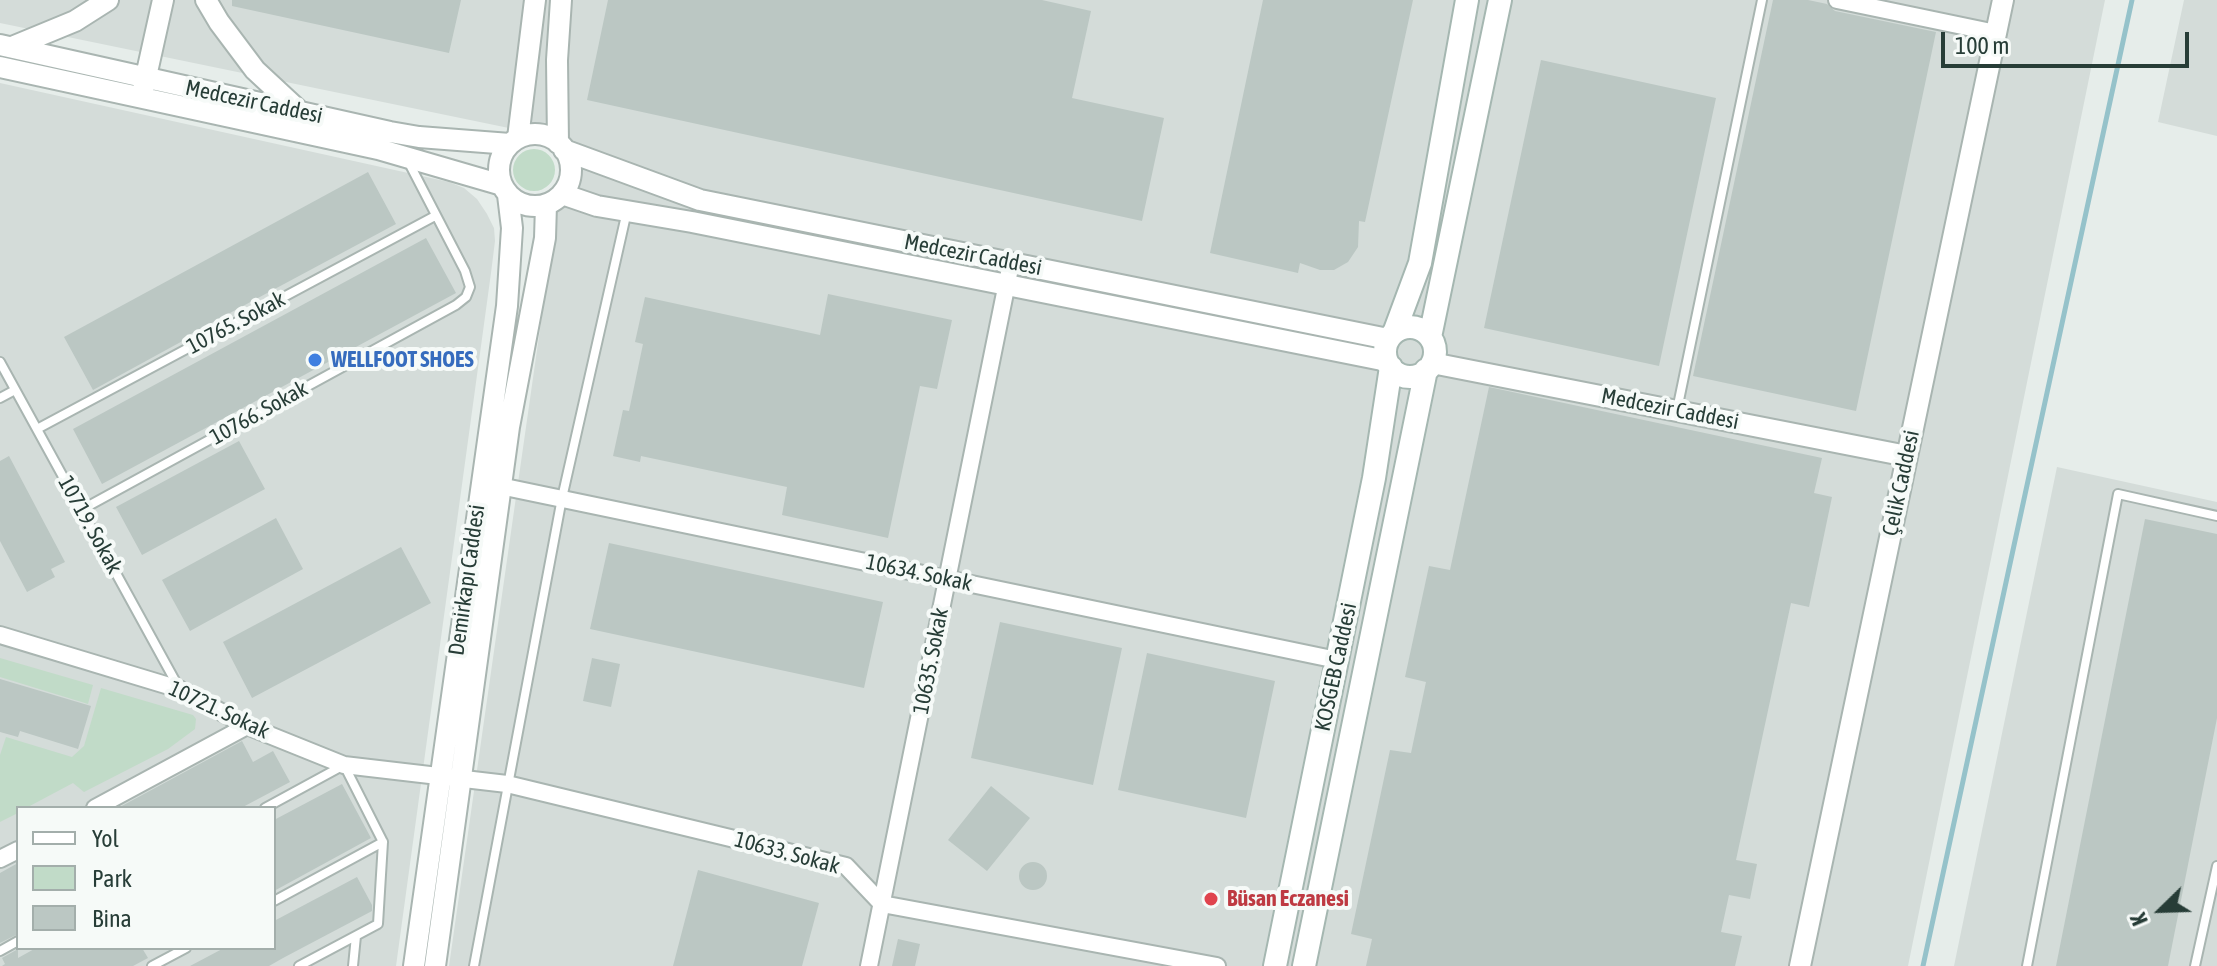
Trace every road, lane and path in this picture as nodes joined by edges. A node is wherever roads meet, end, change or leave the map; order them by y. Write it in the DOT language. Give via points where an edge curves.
graph roads {
  1 [pos="108,0"];
  2 [pos="163,0"];
  3 [pos="206,0"];
  4 [pos="535,0"];
  5 [pos="561,0"];
  6 [pos="1467,0"];
  7 [pos="1500,0"];
  8 [pos="1762,0"];
  9 [pos="1837,0"];
  10 [pos="2003,0"];
  11 [pos="1996,33"];
  12 [pos="6,46"];
  13 [pos="0,67"];
  14 [pos="143,88"];
  15 [pos="300,112"];
  16 [pos="514,141"];
  17 [pos="561,146"];
  18 [pos="405,156"];
  19 [pos="505,190"];
  20 [pos="554,199"];
  21 [pos="627,210"];
  22 [pos="435,216"];
  23 [pos="1011,263"];
  24 [pos="1006,286"];
  25 [pos="1430,337"];
  26 [pos="1390,350"];
  27 [pos="0,362"];
  28 [pos="1429,367"];
  29 [pos="15,390"];
  30 [pos="0,398"];
  31 [pos="1677,411"];
  32 [pos="37,429"];
  33 [pos="1907,456"];
  34 [pos="500,486"];
  35 [pos="562,498"];
  36 [pos="81,510"];
  37 [pos="2217,516"];
  38 [pos="947,579"];
  39 [pos="0,635"];
  40 [pos="1337,660"];
  41 [pos="179,689"];
  42 [pos="247,726"];
  43 [pos="344,765"];
  44 [pos="449,779"];
  45 [pos="507,784"];
  46 [pos="99,806"];
  47 [pos="269,806"];
  48 [pos="383,842"];
  49 [pos="2217,866"];
  50 [pos="276,900"];
  51 [pos="882,904"];
  52 [pos="356,936"];
  53 [pos="182,950"];
  54 [pos="152,966"];
  55 [pos="299,966"];
  56 [pos="353,966"];
  57 [pos="414,966"];
  58 [pos="435,966"];
  59 [pos="474,966"];
  60 [pos="869,966"];
  61 [pos="1217,966"];
  62 [pos="1275,966"];
  63 [pos="1304,966"];
  64 [pos="1800,966"];
  65 [pos="2027,966"];
  66 [pos="2195,966"];
  1 -- 12 [label="street" via="75,21"];
  2 -- 14 [label="street"];
  3 -- 15 [label="street" via="255,70"];
  4 -- 16 [label="street"];
  5 -- 17 [label="street"];
  6 -- 26 [label="main road, KOSGEB Caddesi" via="1420,263"];
  7 -- 25 [label="main road"];
  8 -- 31 [label="lane"];
  9 -- 11 [label="street"];
  10 -- 11 [label="street, Çelik Caddesi"];
  11 -- 33 [label="street, Çelik Caddesi"];
  12 -- 14 [label="street, Medcezir Caddesi"];
  13 -- 14 [label="street, Medcezir Caddesi"];
  14 -- 15 [label="street, Medcezir Caddesi"];
  14 -- 18 [label="street, Medcezir Caddesi"];
  15 -- 16 [label="street, Medcezir Caddesi" via="419,137"];
  16 -- 17 [label="street" via="539,135"];
  16 -- 19 [label="street" via="499,163"];
  17 -- 20 [label="street" via="571,168 567,186"];
  17 -- 23 [label="street, Medcezir Caddesi" via="700,200"];
  18 -- 19 [label="street, Medcezir Caddesi"];
  18 -- 22 [label="lane, 10766. Sokak"];
  19 -- 20 [label="street" via="526,205"];
  19 -- 44 [label="street, Demirkapı Caddesi" via="512,228 507,306"];
  20 -- 21 [label="street, Medcezir Caddesi"];
  20 -- 34 [label="street, Demirkapı Caddesi"];
  21 -- 24 [label="street, Medcezir Caddesi"];
  21 -- 35 [label="lane"];
  22 -- 32 [label="lane, 10765. Sokak"];
  22 -- 36 [label="lane, 10766. Sokak" via="465,271 470,287 466,297"];
  23 -- 24 [label="street, 10635. Sokak"];
  23 -- 26 [label="street, Medcezir Caddesi"];
  24 -- 26 [label="street, Medcezir Caddesi"];
  24 -- 38 [label="street, 10635. Sokak"];
  25 -- 26 [label="main road" via="1409,327"];
  25 -- 28 [label="main road" via="1435,350"];
  26 -- 28 [label="main road" via="1404,376"];
  26 -- 40 [label="main road, KOSGEB Caddesi" via="1374,478"];
  27 -- 29 [label="lane, 10719. Sokak"];
  28 -- 31 [label="street, Medcezir Caddesi"];
  28 -- 63 [label="main road, KOSGEB Caddesi"];
  29 -- 30 [label="lane"];
  29 -- 32 [label="lane, 10719. Sokak"];
  31 -- 33 [label="street, Medcezir Caddesi"];
  32 -- 36 [label="lane, 10719. Sokak"];
  33 -- 64 [label="street, Çelik Caddesi"];
  34 -- 35 [label="street, 10634. Sokak"];
  34 -- 44 [label="street, Demirkapı Caddesi"];
  35 -- 38 [label="street, 10634. Sokak"];
  35 -- 45 [label="lane"];
  36 -- 41 [label="lane, 10719. Sokak"];
  37 -- 65 [label="lane" via="2118,494"];
  38 -- 40 [label="street, 10634. Sokak"];
  38 -- 51 [label="street, 10635. Sokak"];
  39 -- 41 [label="street, 10721. Sokak"];
  40 -- 62 [label="main road, KOSGEB Caddesi"];
  41 -- 42 [label="street, 10721. Sokak"];
  42 -- 43 [label="street, 10721. Sokak"];
  42 -- 46 [label="street"];
  43 -- 44 [label="street, 10721. Sokak"];
  43 -- 47 [label="lane"];
  43 -- 48 [label="lane"];
  44 -- 45 [label="street, 10633. Sokak"];
  44 -- 57 [label="street, Demirkapı Caddesi"];
  44 -- 58 [label="street, Demirkapı Caddesi"];
  45 -- 51 [label="street, 10633. Sokak" via="846,866"];
  45 -- 59 [label="lane"];
  48 -- 50 [label="lane"];
  48 -- 52 [label="lane" via="378,924"];
  49 -- 66 [label="lane"];
  51 -- 60 [label="street, 10635. Sokak"];
  51 -- 61 [label="street"];
  52 -- 55 [label="lane"];
  52 -- 56 [label="lane"];
  53 -- 54 [label="lane"];
}
